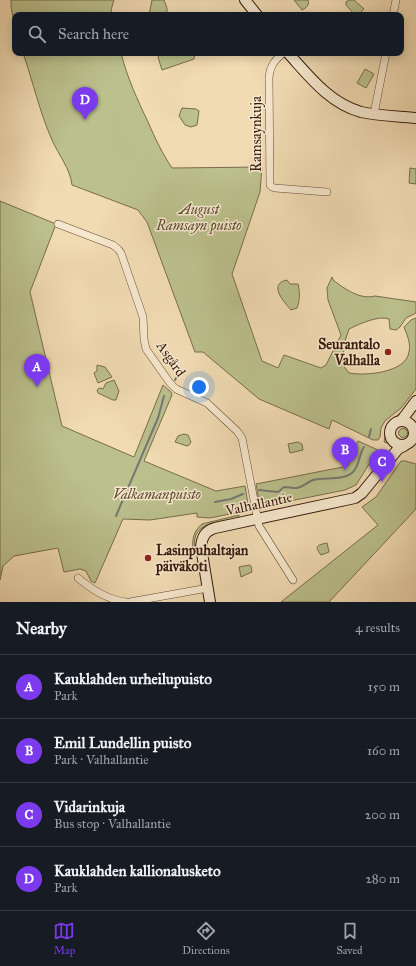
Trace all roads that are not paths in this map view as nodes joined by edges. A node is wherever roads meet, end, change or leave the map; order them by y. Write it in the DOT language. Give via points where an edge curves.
graph roads {
  1 [pos="245,0"];
  2 [pos="396,0"];
  3 [pos="255,12"];
  4 [pos="394,12"];
  5 [pos="280,56"];
  6 [pos="291,56"];
  7 [pos="385,56"];
  8 [pos="374,114"];
  9 [pos="416,118"];
  10 [pos="327,192"];
  11 [pos="58,224"];
  12 [pos="416,401"];
  13 [pos="416,413"];
  14 [pos="401,421"];
  15 [pos="412,437"];
  16 [pos="392,440"];
  17 [pos="378,472"];
  18 [pos="257,519"];
  19 [pos="78,578"];
  20 [pos="293,580"];
  21 [pos="208,588"];
  22 [pos="126,602"];
  23 [pos="130,602"];
  24 [pos="210,602"];
  1 -- 3 [label="street"];
  2 -- 4 [label="street"];
  5 -- 10 [label="street, Ramsaynkuja" via="270,68 269,78 270,184 275,188"];
  6 -- 8 [label="street" via="327,94 350,108"];
  7 -- 8 [label="street"];
  8 -- 9 [label="street"];
  11 -- 18 [label="street, Asgård" via="113,245 121,253 143,317 146,349 176,389 207,403 242,438"];
  12 -- 14 [label="street"];
  13 -- 15 [label="street, Valhallantie"];
  14 -- 15 [label="street" via="405,422"];
  14 -- 16 [label="street" via="394,424 391,430"];
  15 -- 16 [label="street" via="397,445"];
  15 -- 17 [label="street, Valhallantie"];
  16 -- 17 [label="street, Valhallantie"];
  17 -- 18 [label="street, Valhallantie" via="362,494 355,498"];
  18 -- 20 [label="street, Asgård"];
  18 -- 21 [label="street, Valhallantie" via="215,528 204,534 201,547"];
  19 -- 22 [label="street" via="91,589"];
  21 -- 23 [label="street"];
  21 -- 24 [label="street, Valhallantie"];
}
